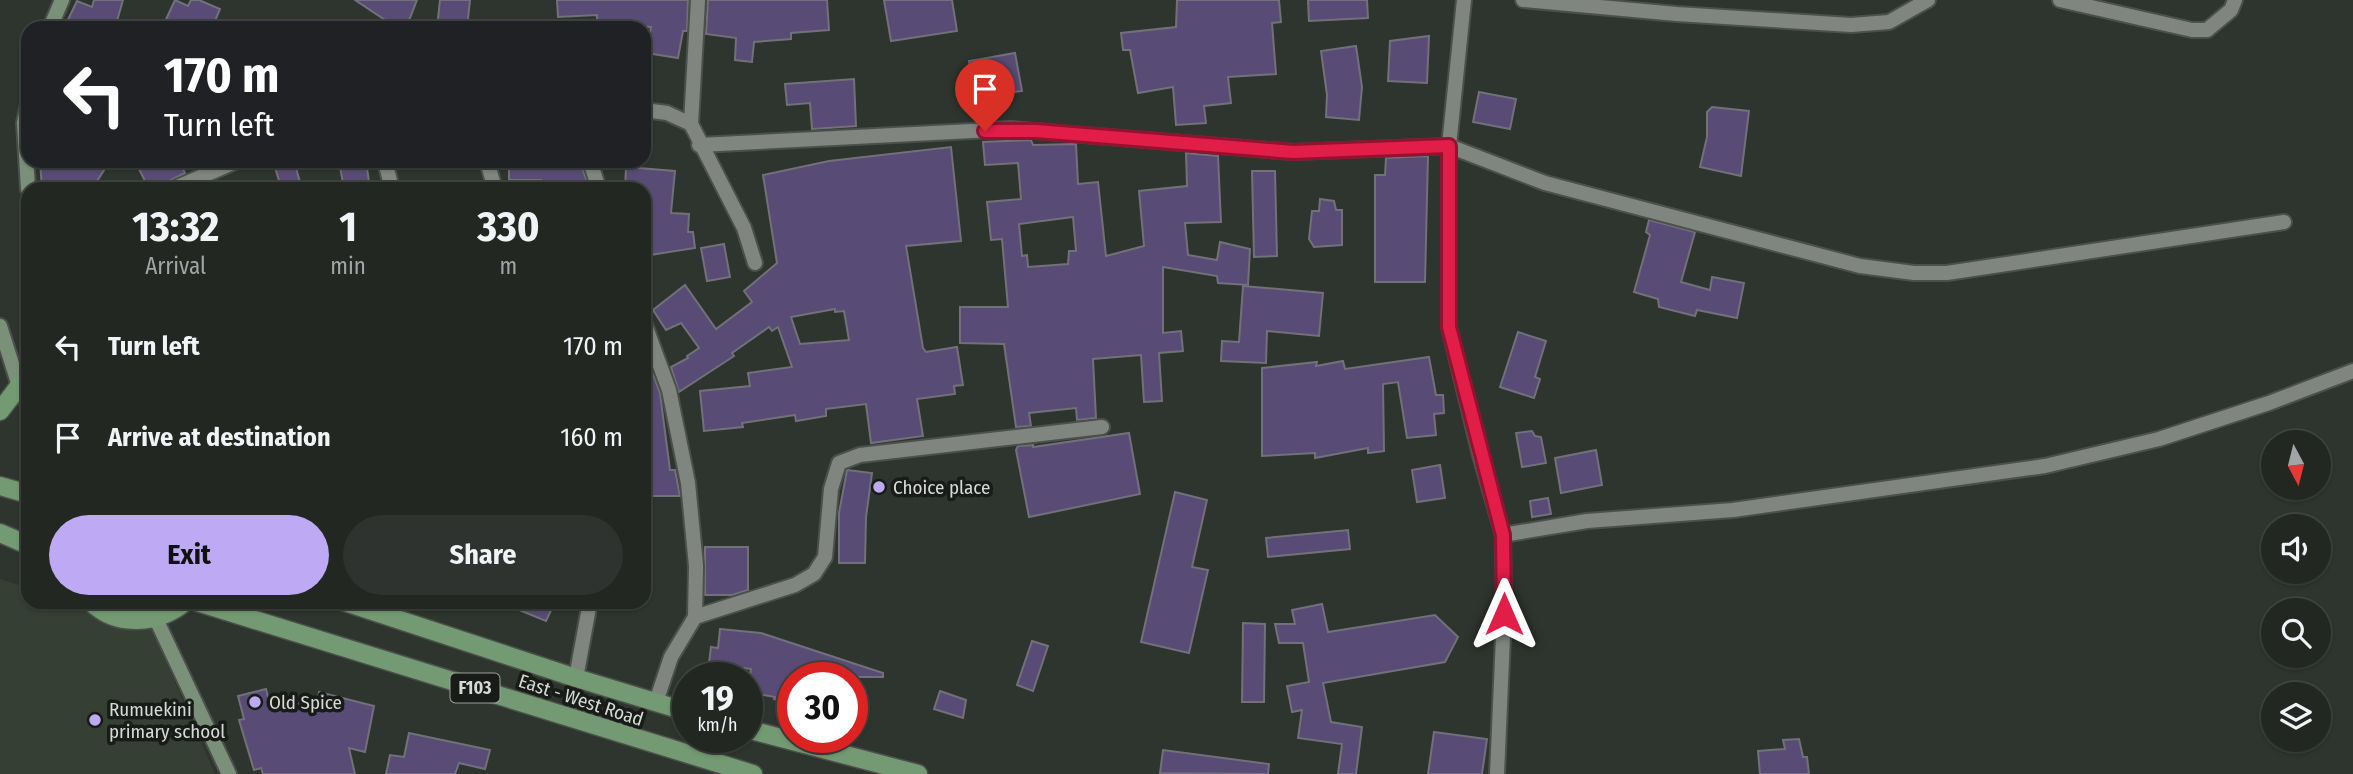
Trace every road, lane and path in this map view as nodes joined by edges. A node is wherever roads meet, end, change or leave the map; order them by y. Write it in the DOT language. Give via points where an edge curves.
graph roads {
  1 [pos="62,0"];
  2 [pos="698,0"];
  3 [pos="1464,0"];
  4 [pos="1523,0"];
  5 [pos="1928,0"];
  6 [pos="2060,0"];
  7 [pos="2235,0"];
  8 [pos="53,21"];
  9 [pos="651,111"];
  10 [pos="691,124"];
  11 [pos="699,145"];
  12 [pos="1449,146"];
  13 [pos="221,168"];
  14 [pos="189,182"];
  15 [pos="2284,222"];
  16 [pos="755,263"];
  17 [pos="0,326"];
  18 [pos="651,341"];
  19 [pos="2353,371"];
  20 [pos="19,386"];
  21 [pos="21,390"];
  22 [pos="0,411"];
  23 [pos="1102,427"];
  24 [pos="0,486"];
  25 [pos="21,492"];
  26 [pos="0,533"];
  27 [pos="1503,535"];
  28 [pos="21,542"];
  29 [pos="98,609"];
  30 [pos="173,609"];
  31 [pos="220,609"];
  32 [pos="366,609"];
  33 [pos="589,609"];
  34 [pos="695,617"];
  35 [pos="156,619"];
  36 [pos="576,678"];
  37 [pos="656,702"];
  38 [pos="672,707"];
  39 [pos="763,733"];
  40 [pos="229,774"];
  41 [pos="753,774"];
  42 [pos="918,774"];
  43 [pos="1497,774"];
  1 -- 8 [label="street"];
  2 -- 10 [label="street"];
  3 -- 12 [label="street"];
  4 -- 5 [label="street" via="1851,25 1889,22"];
  6 -- 7 [label="street" via="2207,30 2231,10"];
  9 -- 10 [label="street"];
  10 -- 11 [label="street"];
  11 -- 12 [label="street" via="1011,130 1293,152"];
  11 -- 16 [label="street" via="744,228"];
  12 -- 15 [label="street" via="1545,183 1860,266 1914,273 1987,268"];
  12 -- 27 [label="street" via="1449,327"];
  13 -- 14 [label="street"];
  17 -- 20 [label="street"];
  18 -- 34 [label="street" via="669,390 688,483 696,566"];
  19 -- 27 [label="street" via="2159,439 2046,466 1733,510 1587,520"];
  20 -- 21 [label="street"];
  20 -- 22 [label="main road"];
  23 -- 34 [label="street" via="860,455 839,463 831,489 825,557 814,574 794,585"];
  24 -- 25 [label="main road"];
  26 -- 28 [label="main road"];
  27 -- 43 [label="street"];
  29 -- 35 [label="main road" via="126,620"];
  30 -- 35 [label="main road"];
  31 -- 41 [label="main road, East - West Road / F103"];
  32 -- 36 [label="main road, East - West Road / F103"];
  33 -- 36 [label="street"];
  34 -- 37 [label="street" via="671,657"];
  35 -- 40 [label="street"];
  36 -- 37 [label="main road, East - West Road / F103"];
  37 -- 38 [label="main road, East - West Road / F103"];
  39 -- 42 [label="main road"];
}
